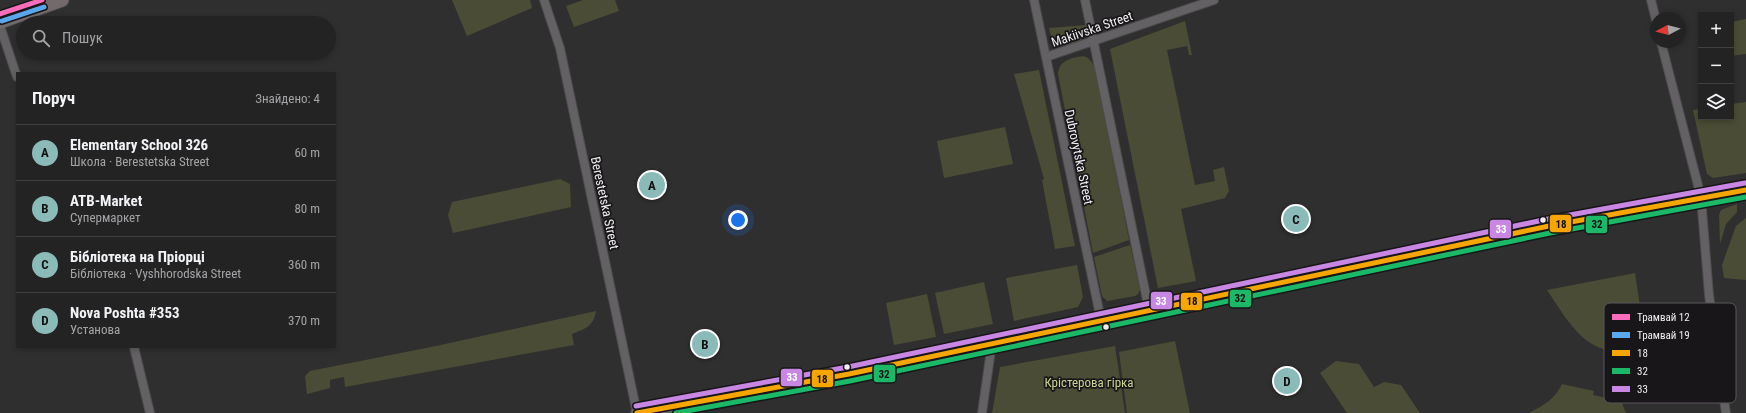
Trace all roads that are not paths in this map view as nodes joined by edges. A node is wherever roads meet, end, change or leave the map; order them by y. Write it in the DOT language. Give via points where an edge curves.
graph roads {
  1 [pos="62,0"];
  2 [pos="544,0"];
  3 [pos="1034,0"];
  4 [pos="1085,0"];
  5 [pos="1214,0"];
  6 [pos="1651,0"];
  7 [pos="1654,12"];
  8 [pos="16,16"];
  9 [pos="17,16"];
  10 [pos="0,22"];
  11 [pos="0,26"];
  12 [pos="1093,41"];
  13 [pos="1663,48"];
  14 [pos="1046,57"];
  15 [pos="16,74"];
  16 [pos="1746,190"];
  17 [pos="1701,197"];
  18 [pos="1711,303"];
  19 [pos="1149,310"];
  20 [pos="1101,320"];
  21 [pos="992,343"];
  22 [pos="134,348"];
  23 [pos="1725,403"];
  24 [pos="150,413"];
  25 [pos="637,413"];
  26 [pos="982,413"];
  27 [pos="1726,413"];
  1 -- 9 [label="main road"];
  2 -- 25 [label="street, Berestetska Street" via="560,48"];
  3 -- 14 [label="street, Dubrovytska Street"];
  4 -- 12 [label="street"];
  5 -- 12 [label="street, Makiivska Street"];
  6 -- 7 [label="street"];
  8 -- 10 [label="main road"];
  11 -- 15 [label="street"];
  12 -- 14 [label="street, Makiivska Street"];
  12 -- 19 [label="street"];
  13 -- 17 [label="street"];
  14 -- 20 [label="street, Dubrovytska Street"];
  16 -- 17 [label="main road"];
  17 -- 18 [label="street"];
  17 -- 19 [label="main road"];
  19 -- 20 [label="main road"];
  20 -- 21 [label="main road"];
  21 -- 25 [label="main road" via="849,374"];
  21 -- 26 [label="street"];
  22 -- 24 [label="street"];
  23 -- 27 [label="street"];
}
